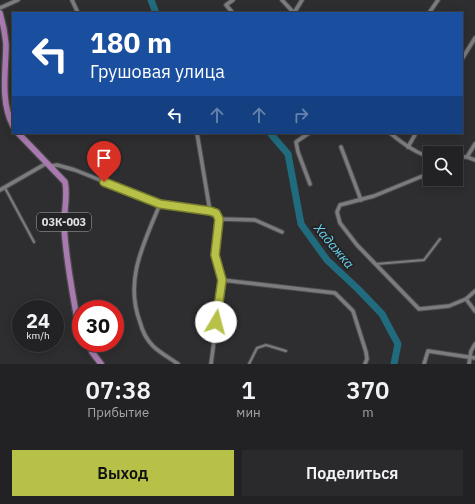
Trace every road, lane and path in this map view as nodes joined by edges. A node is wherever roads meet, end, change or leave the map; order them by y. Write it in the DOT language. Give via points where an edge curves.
graph roads {
  1 [pos="18,0"];
  2 [pos="72,0"];
  3 [pos="233,0"];
  4 [pos="282,0"];
  5 [pos="302,0"];
  6 [pos="438,0"];
  7 [pos="0,8"];
  8 [pos="78,12"];
  9 [pos="232,12"];
  10 [pos="293,12"];
  11 [pos="295,12"];
  12 [pos="430,12"];
  13 [pos="0,13"];
  14 [pos="475,38"];
  15 [pos="463,57"];
  16 [pos="12,124"];
  17 [pos="19,134"];
  18 [pos="197,134"];
  19 [pos="308,134"];
  20 [pos="391,134"];
  21 [pos="415,134"];
  22 [pos="475,144"];
  23 [pos="341,147"];
  24 [pos="408,147"];
  25 [pos="423,154"];
  26 [pos="463,156"];
  27 [pos="467,156"];
  28 [pos="475,160"];
  29 [pos="49,164"];
  30 [pos="423,176"];
  31 [pos="310,184"];
  32 [pos="5,188"];
  33 [pos="0,190"];
  34 [pos="361,200"];
  35 [pos="160,204"];
  36 [pos="210,211"];
  37 [pos="219,219"];
  38 [pos="282,232"];
  39 [pos="440,239"];
  40 [pos="34,242"];
  41 [pos="374,264"];
  42 [pos="222,280"];
  43 [pos="475,291"];
  44 [pos="466,299"];
  45 [pos="74,300"];
  46 [pos="475,311"];
  47 [pos="475,344"];
  48 [pos="286,351"];
  49 [pos="92,352"];
  50 [pos="473,358"];
  51 [pos="101,364"];
  52 [pos="178,364"];
  53 [pos="211,364"];
  54 [pos="249,364"];
  55 [pos="365,364"];
  56 [pos="424,364"];
  57 [pos="469,364"];
  1 -- 7 [label="street"];
  2 -- 8 [label="street"];
  3 -- 9 [label="street" via="226,6"];
  4 -- 10 [label="street"];
  5 -- 11 [label="street"];
  6 -- 12 [label="street"];
  13 -- 16 [label="main road" via="6,43 4,104"];
  14 -- 15 [label="street"];
  17 -- 29 [label="main road, 03К-003"];
  18 -- 36 [label="street"];
  19 -- 31 [label="street" via="296,142"];
  20 -- 24 [label="street"];
  21 -- 24 [label="street"];
  22 -- 27 [label="street"];
  23 -- 34 [label="street"];
  24 -- 25 [label="street"];
  26 -- 27 [label="street"];
  27 -- 28 [label="street"];
  29 -- 32 [label="street"];
  29 -- 35 [label="street" via="75,170"];
  29 -- 45 [label="main road, 03К-003" via="65,182 67,192 64,224"];
  30 -- 34 [label="street"];
  32 -- 33 [label="street"];
  32 -- 40 [label="lane"];
  34 -- 41 [label="street" via="340,205 337,212 340,223"];
  35 -- 36 [label="street"];
  35 -- 52 [label="street" via="145,239 133,284 135,309 142,329 153,345"];
  36 -- 37 [label="street" via="216,213"];
  37 -- 38 [label="street" via="255,220"];
  37 -- 42 [label="street" via="215,255"];
  39 -- 41 [label="lane" via="424,260"];
  41 -- 44 [label="street" via="419,308 449,306"];
  42 -- 53 [label="street"];
  42 -- 55 [label="street" via="335,292 353,311 366,352"];
  43 -- 44 [label="street"];
  44 -- 46 [label="street"];
  47 -- 50 [label="street" via="471,350"];
  48 -- 54 [label="lane" via="266,345 257,348"];
  49 -- 51 [label="main road"];
  50 -- 56 [label="street" via="428,351"];
  50 -- 57 [label="street"];
}
